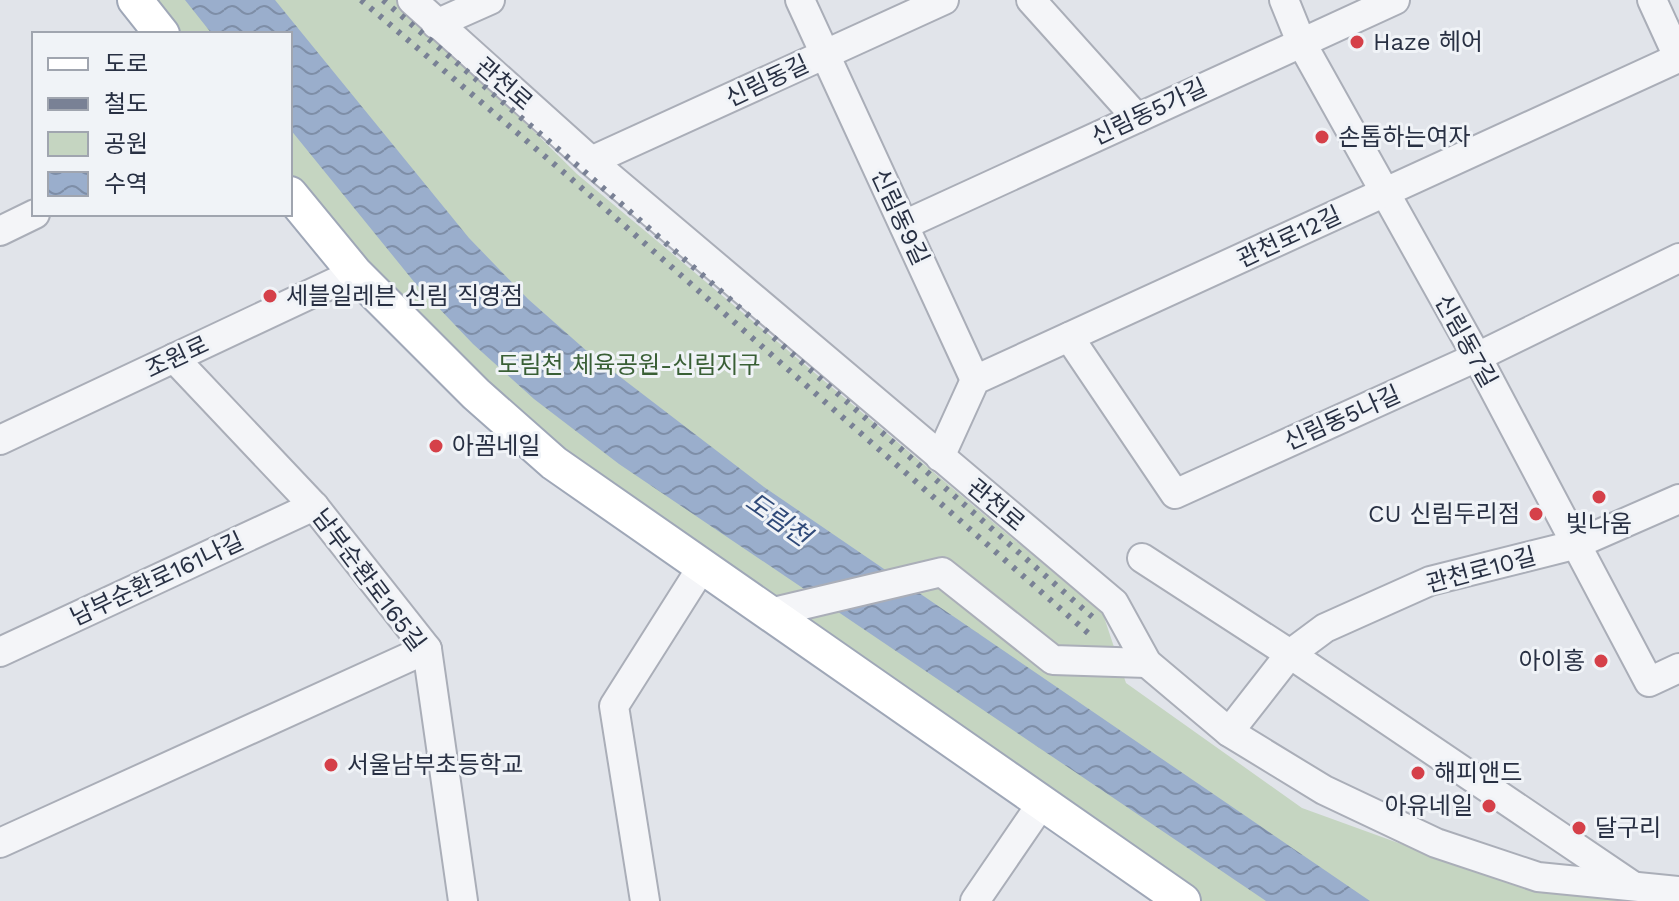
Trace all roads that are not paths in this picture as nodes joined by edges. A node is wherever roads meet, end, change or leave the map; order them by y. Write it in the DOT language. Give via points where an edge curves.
graph roads {
  1 [pos="135,0"];
  2 [pos="412,0"];
  3 [pos="490,0"];
  4 [pos="800,0"];
  5 [pos="944,0"];
  6 [pos="1031,0"];
  7 [pos="1284,0"];
  8 [pos="1395,0"];
  9 [pos="1652,0"];
  10 [pos="436,24"];
  11 [pos="160,32"];
  12 [pos="1301,42"];
  13 [pos="826,54"];
  14 [pos="1679,58"];
  15 [pos="1137,118"];
  16 [pos="591,161"];
  17 [pos="1384,194"];
  18 [pos="292,196"];
  19 [pos="32,215"];
  20 [pos="904,225"];
  21 [pos="0,231"];
  22 [pos="1679,258"];
  23 [pos="355,273"];
  24 [pos="1069,337"];
  25 [pos="1477,357"];
  26 [pos="174,358"];
  27 [pos="975,380"];
  28 [pos="0,440"];
  29 [pos="940,457"];
  30 [pos="1679,499"];
  31 [pos="314,506"];
  32 [pos="1574,545"];
  33 [pos="1142,558"];
  34 [pos="702,567"];
  35 [pos="769,613"];
  36 [pos="427,649"];
  37 [pos="0,652"];
  38 [pos="1290,654"];
  39 [pos="1147,663"];
  40 [pos="1678,669"];
  41 [pos="1229,732"];
  42 [pos="1042,803"];
  43 [pos="0,843"];
  44 [pos="1679,891"];
  45 [pos="1643,895"];
  46 [pos="463,901"];
  47 [pos="645,901"];
  48 [pos="975,901"];
  49 [pos="1183,901"];
  1 -- 11 [label="main road"];
  2 -- 10 [label="street, 관천로"];
  3 -- 10 [label="street"];
  4 -- 13 [label="street, 신림동9길"];
  5 -- 13 [label="street, 신림동길"];
  6 -- 15 [label="street"];
  7 -- 12 [label="street, 신림동7길"];
  8 -- 12 [label="street, 신림동5가길"];
  9 -- 14 [label="street"];
  10 -- 16 [label="street, 관천로"];
  12 -- 15 [label="street, 신림동5가길"];
  12 -- 17 [label="street, 신림동7길"];
  13 -- 16 [label="street, 신림동길"];
  13 -- 20 [label="street, 신림동9길"];
  14 -- 17 [label="street, 관천로12길"];
  15 -- 20 [label="street, 신림동5가길"];
  16 -- 29 [label="street, 관천로"];
  17 -- 24 [label="street, 관천로12길"];
  17 -- 25 [label="street, 신림동7길"];
  18 -- 23 [label="main road"];
  19 -- 21 [label="street"];
  20 -- 27 [label="street, 신림동9길"];
  22 -- 25 [label="street, 신림동5나길"];
  23 -- 26 [label="street, 조원로"];
  23 -- 34 [label="main road" via="554,463"];
  24 -- 25 [label="street, 신림동5나길" via="1175,494"];
  24 -- 27 [label="street, 관천로12길"];
  25 -- 32 [label="street, 신림동7길"];
  26 -- 28 [label="street, 조원로"];
  26 -- 31 [label="street, 남부순환로165길"];
  27 -- 29 [label="street"];
  29 -- 39 [label="street, 관천로" via="1114,603"];
  30 -- 32 [label="street, 관천로10길"];
  31 -- 36 [label="street, 남부순환로165길"];
  31 -- 37 [label="street, 남부순환로161나길"];
  32 -- 38 [label="street, 관천로10길" via="1430,581 1325,628"];
  32 -- 40 [label="street, 신림동7길" via="1649,682"];
  33 -- 38 [label="street"];
  34 -- 35 [label="main road"];
  34 -- 47 [label="street" via="614,706"];
  35 -- 39 [label="street" via="942,572 1053,660"];
  35 -- 42 [label="main road"];
  36 -- 43 [label="street"];
  36 -- 46 [label="street, 남부순환로165길"];
  38 -- 41 [label="street, 관천로10길"];
  38 -- 45 [label="street"];
  39 -- 41 [label="street, 관천로"];
  41 -- 45 [label="street, 관천로" via="1324,790 1436,843 1538,877"];
  42 -- 48 [label="street"];
  42 -- 49 [label="main road"];
  44 -- 45 [label="street, 관천로"];
}
